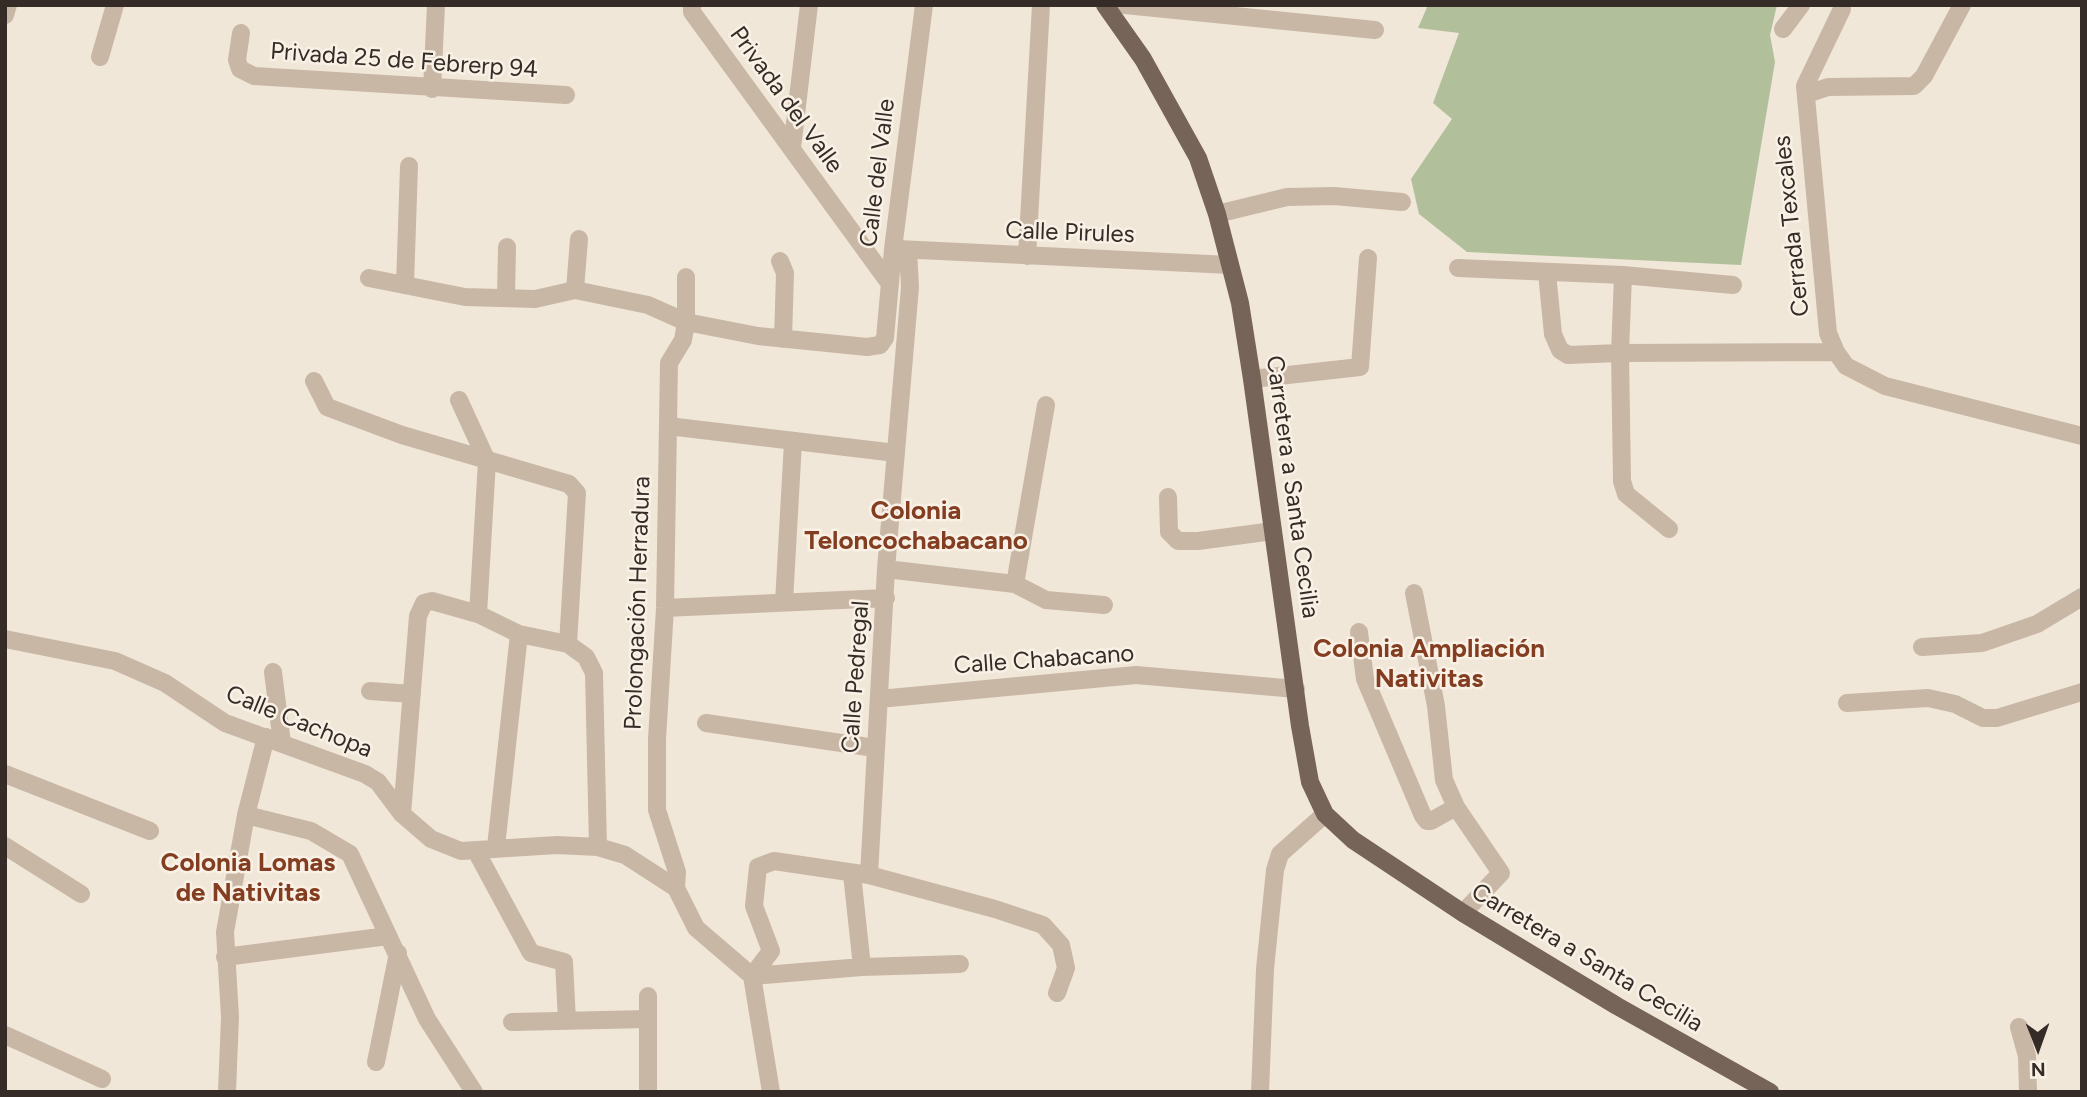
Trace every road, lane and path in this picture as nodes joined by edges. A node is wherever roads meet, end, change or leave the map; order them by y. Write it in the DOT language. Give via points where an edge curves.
graph roads {
  1 [pos="8,5"];
  2 [pos="115,5"];
  3 [pos="436,5"];
  4 [pos="809,5"];
  5 [pos="924,5"];
  6 [pos="1041,5"];
  7 [pos="1105,5"];
  8 [pos="1125,5"];
  9 [pos="1801,5"];
  10 [pos="1962,5"];
  11 [pos="692,9"];
  12 [pos="1842,9"];
  13 [pos="5,15"];
  14 [pos="1783,29"];
  15 [pos="1375,30"];
  16 [pos="241,33"];
  17 [pos="100,57"];
  18 [pos="432,89"];
  19 [pos="1807,93"];
  20 [pos="566,95"];
  21 [pos="792,148"];
  22 [pos="409,166"];
  23 [pos="1402,202"];
  24 [pos="1217,214"];
  25 [pos="579,239"];
  26 [pos="507,247"];
  27 [pos="900,249"];
  28 [pos="1027,256"];
  29 [pos="1368,258"];
  30 [pos="780,261"];
  31 [pos="1230,265"];
  32 [pos="1458,268"];
  33 [pos="1547,273"];
  34 [pos="1623,275"];
  35 [pos="686,277"];
  36 [pos="369,278"];
  37 [pos="890,284"];
  38 [pos="405,285"];
  39 [pos="1733,285"];
  40 [pos="575,290"];
  41 [pos="506,298"];
  42 [pos="687,322"];
  43 [pos="783,339"];
  44 [pos="1836,352"];
  45 [pos="1620,353"];
  46 [pos="1252,379"];
  47 [pos="314,381"];
  48 [pos="459,400"];
  49 [pos="1046,405"];
  50 [pos="668,426"];
  51 [pos="2082,436"];
  52 [pos="793,442"];
  53 [pos="896,453"];
  54 [pos="487,461"];
  55 [pos="1168,497"];
  56 [pos="1669,529"];
  57 [pos="1273,531"];
  58 [pos="886,569"];
  59 [pos="1014,584"];
  60 [pos="1414,593"];
  61 [pos="2082,597"];
  62 [pos="886,598"];
  63 [pos="784,602"];
  64 [pos="1104,605"];
  65 [pos="665,608"];
  66 [pos="478,614"];
  67 [pos="1359,632"];
  68 [pos="519,634"];
  69 [pos="5,639"];
  70 [pos="568,644"];
  71 [pos="1923,647"];
  72 [pos="273,673"];
  73 [pos="1431,676"];
  74 [pos="1365,679"];
  75 [pos="1296,689"];
  76 [pos="370,691"];
  77 [pos="2082,692"];
  78 [pos="412,695"];
  79 [pos="879,699"];
  80 [pos="1847,703"];
  81 [pos="706,723"];
  82 [pos="274,740"];
  83 [pos="875,748"];
  84 [pos="5,774"];
  85 [pos="1456,807"];
  86 [pos="402,814"];
  87 [pos="1325,814"];
  88 [pos="246,815"];
  89 [pos="150,831"];
  90 [pos="5,846"];
  91 [pos="496,847"];
  92 [pos="598,847"];
  93 [pos="477,851"];
  94 [pos="861,875"];
  95 [pos="676,888"];
  96 [pos="81,894"];
  97 [pos="1463,913"];
  98 [pos="388,936"];
  99 [pos="398,953"];
  100 [pos="225,957"];
  101 [pos="960,964"];
  102 [pos="862,967"];
  103 [pos="752,976"];
  104 [pos="1056,993"];
  105 [pos="649,996"];
  106 [pos="648,1019"];
  107 [pos="567,1021"];
  108 [pos="512,1022"];
  109 [pos="2019,1027"];
  110 [pos="5,1035"];
  111 [pos="376,1062"];
  112 [pos="102,1080"];
  113 [pos="227,1092"];
  114 [pos="474,1092"];
  115 [pos="648,1092"];
  116 [pos="771,1092"];
  117 [pos="1260,1092"];
  118 [pos="1770,1092"];
  119 [pos="2028,1092"];
  1 -- 13 [label="street"];
  2 -- 17 [label="street"];
  3 -- 18 [label="street"];
  4 -- 21 [label="street"];
  5 -- 27 [label="street, Calle del Valle"];
  6 -- 28 [label="street"];
  7 -- 24 [label="main road, Carretera a Santa Cecilia" via="1143,59 1198,158"];
  8 -- 15 [label="street"];
  9 -- 14 [label="street"];
  10 -- 19 [label="street" via="1924,76 1914,86 1828,87"];
  11 -- 21 [label="street, Privada del Valle"];
  12 -- 19 [label="street, Cerrada Texcales" via="1814,62"];
  16 -- 18 [label="street, Privada 25 de Febrerp 94" via="236,60 240,69 254,75"];
  18 -- 20 [label="street, Privada 25 de Febrerp 94"];
  19 -- 44 [label="street, Cerrada Texcales" via="1828,333"];
  21 -- 37 [label="street, Privada del Valle"];
  22 -- 38 [label="street"];
  23 -- 24 [label="street" via="1287,197"];
  24 -- 31 [label="main road, Carretera a Santa Cecilia"];
  25 -- 40 [label="street"];
  26 -- 41 [label="street"];
  27 -- 28 [label="street, Calle Pirules"];
  27 -- 37 [label="street, Calle del Valle"];
  27 -- 53 [label="street, Calle Pedregal" via="910,287"];
  28 -- 31 [label="street, Calle Pirules"];
  29 -- 46 [label="street" via="1360,367"];
  30 -- 43 [label="street" via="785,273"];
  31 -- 46 [label="main road, Carretera a Santa Cecilia"];
  32 -- 33 [label="street"];
  33 -- 34 [label="street"];
  33 -- 45 [label="street, Cerrada Texcales" via="1553,334 1560,350 1568,355"];
  34 -- 39 [label="street"];
  34 -- 45 [label="street"];
  35 -- 42 [label="street"];
  36 -- 38 [label="street"];
  37 -- 43 [label="street, Calle del Valle" via="885,338 880,345"];
  38 -- 41 [label="street" via="465,297"];
  40 -- 41 [label="street" via="535,299"];
  40 -- 42 [label="street" via="648,305"];
  42 -- 43 [label="street"];
  42 -- 50 [label="street, Prolongación Herradura" via="683,340 669,363"];
  44 -- 45 [label="street, Cerrada Texcales"];
  44 -- 51 [label="street" via="1846,366 1885,386"];
  45 -- 56 [label="street" via="1622,481 1626,494"];
  46 -- 57 [label="main road, Carretera a Santa Cecilia"];
  47 -- 54 [label="street" via="327,407"];
  48 -- 54 [label="street"];
  49 -- 59 [label="street"];
  50 -- 52 [label="street"];
  50 -- 65 [label="street, Prolongación Herradura"];
  52 -- 53 [label="street"];
  52 -- 63 [label="street"];
  53 -- 58 [label="street, Calle Pedregal"];
  54 -- 66 [label="street"];
  54 -- 70 [label="street" via="569,484 577,492"];
  55 -- 57 [label="street" via="1169,532 1178,541"];
  57 -- 75 [label="main road, Carretera a Santa Cecilia"];
  58 -- 59 [label="street"];
  58 -- 62 [label="street, Calle Pedregal"];
  59 -- 64 [label="street" via="1046,600"];
  60 -- 73 [label="street"];
  61 -- 71 [label="street" via="2037,624 1982,643"];
  62 -- 63 [label="street"];
  62 -- 79 [label="street, Calle Pedregal"];
  63 -- 65 [label="street"];
  65 -- 95 [label="street, Prolongación Herradura" via="657,810 677,872"];
  66 -- 68 [label="street"];
  66 -- 78 [label="street" via="432,601 424,603 418,616"];
  67 -- 74 [label="street"];
  68 -- 70 [label="street"];
  68 -- 91 [label="street"];
  69 -- 82 [label="street, Calle Cachopa" via="115,661 165,683 225,723"];
  70 -- 92 [label="street" via="586,657 594,673"];
  72 -- 82 [label="street"];
  73 -- 74 [label="path"];
  73 -- 85 [label="street" via="1444,780"];
  74 -- 85 [label="street" via="1427,821"];
  75 -- 79 [label="street, Calle Chabacano" via="1136,675"];
  75 -- 87 [label="main road, Carretera a Santa Cecilia" via="1310,782"];
  76 -- 78 [label="street"];
  77 -- 80 [label="street" via="1997,718 1983,718 1955,704 1928,698"];
  78 -- 86 [label="street"];
  79 -- 83 [label="street, Calle Pedregal"];
  81 -- 83 [label="street"];
  82 -- 86 [label="street, Calle Cachopa" via="365,774 378,782"];
  82 -- 88 [label="street"];
  83 -- 94 [label="street, Calle Pedregal"];
  84 -- 89 [label="street"];
  85 -- 97 [label="street" via="1501,873"];
  86 -- 93 [label="street, Calle Cachopa" via="431,839 461,851"];
  87 -- 97 [label="main road, Carretera a Santa Cecilia" via="1363,846"];
  87 -- 117 [label="street" via="1280,854 1275,870"];
  88 -- 98 [label="street" via="311,831 350,854"];
  88 -- 100 [label="street" via="225,932"];
  90 -- 96 [label="street"];
  91 -- 92 [label="street"];
  91 -- 93 [label="street"];
  92 -- 95 [label="street" via="625,855"];
  93 -- 107 [label="street" via="531,953 564,962"];
  94 -- 102 [label="street, Calle Pedregal"];
  94 -- 103 [label="street" via="774,861 758,867 754,906 771,951"];
  94 -- 104 [label="street" via="1044,925 1061,945 1066,968"];
  95 -- 103 [label="street" via="696,928"];
  97 -- 118 [label="main road, Carretera a Santa Cecilia"];
  98 -- 99 [label="street"];
  98 -- 100 [label="street"];
  99 -- 111 [label="street"];
  99 -- 114 [label="street" via="427,1019"];
  100 -- 113 [label="street" via="230,1017"];
  101 -- 102 [label="street"];
  102 -- 103 [label="street"];
  103 -- 116 [label="street"];
  105 -- 106 [label="street"];
  106 -- 107 [label="street"];
  106 -- 115 [label="street"];
  107 -- 108 [label="street"];
  109 -- 119 [label="street" via="2027,1056"];
  110 -- 112 [label="street"];
}
